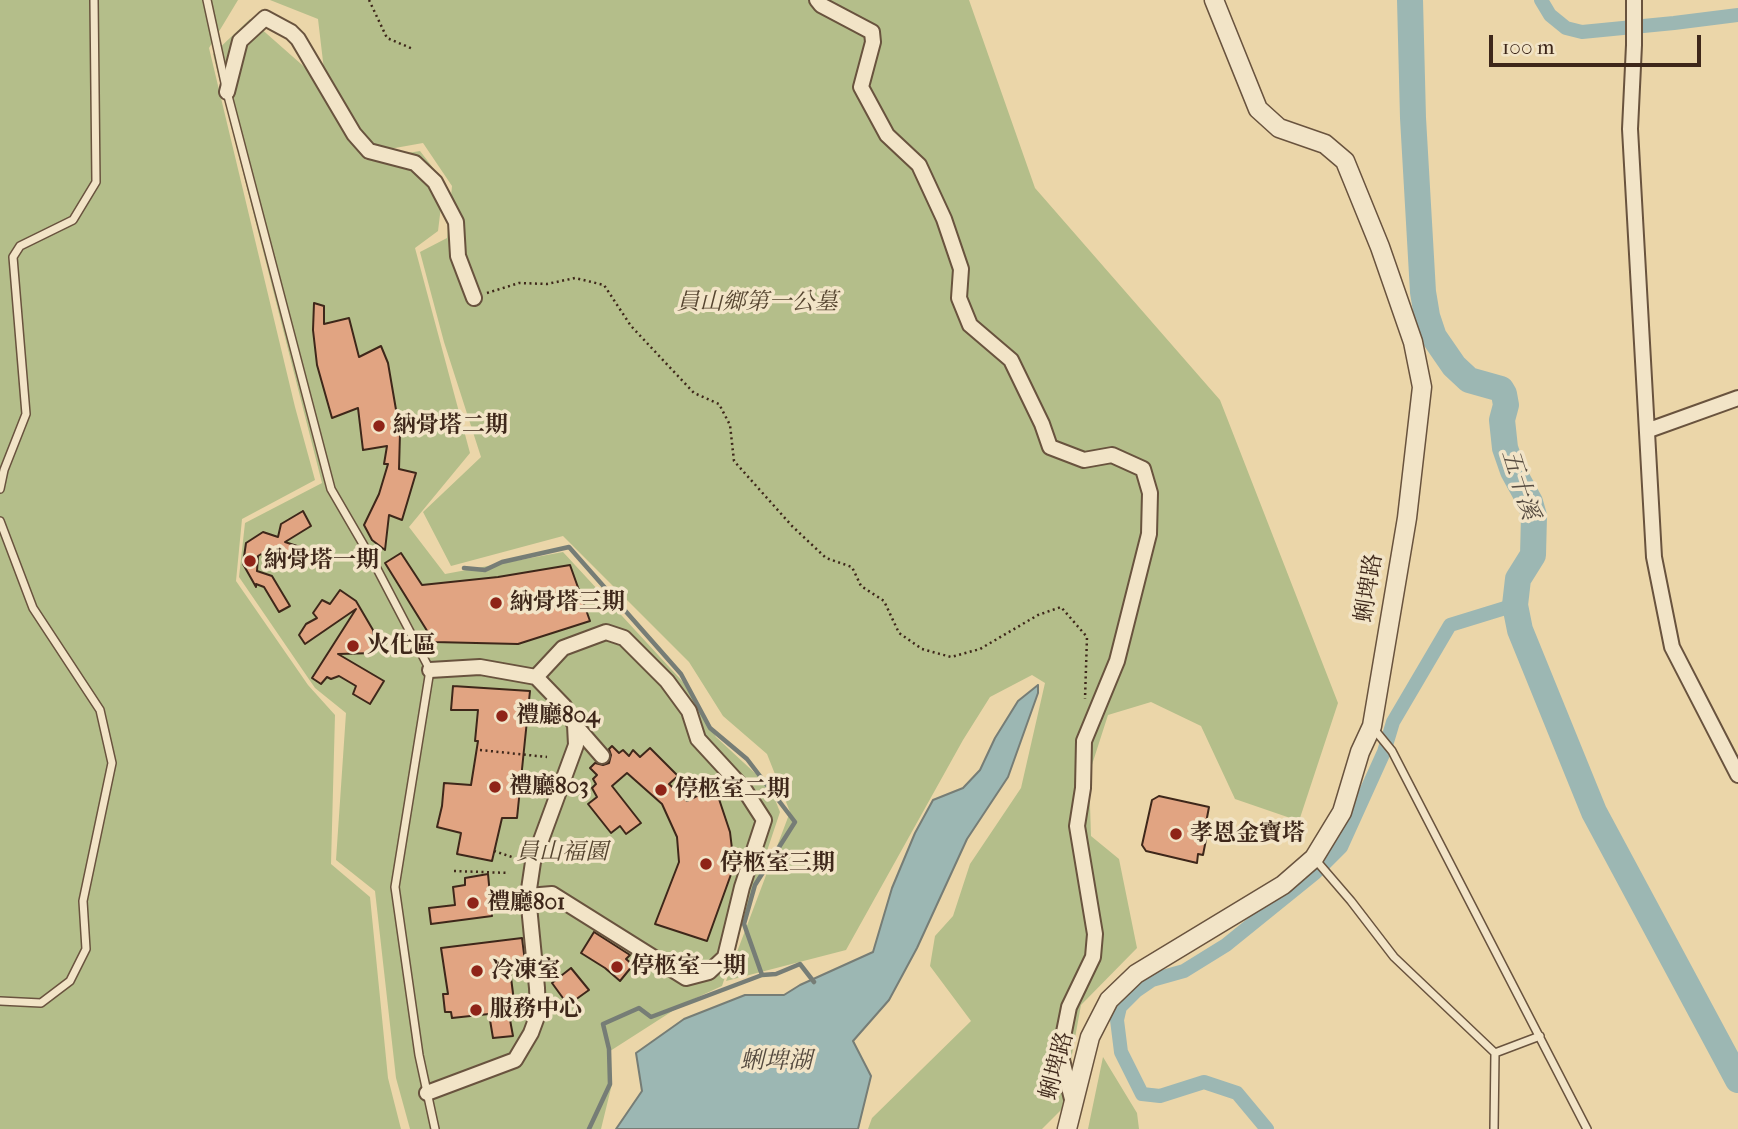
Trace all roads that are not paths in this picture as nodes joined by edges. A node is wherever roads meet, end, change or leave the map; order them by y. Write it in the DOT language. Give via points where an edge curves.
graph roads {
  1 [pos="94,0"];
  2 [pos="207,0"];
  3 [pos="817,0"];
  4 [pos="1214,0"];
  5 [pos="1634,7"];
  6 [pos="227,92"];
  7 [pos="474,298"];
  8 [pos="1738,398"];
  9 [pos="1649,430"];
  10 [pos="0,489"];
  11 [pos="0,521"];
  12 [pos="430,670"];
  13 [pos="536,677"];
  14 [pos="575,725"];
  15 [pos="1372,726"];
  16 [pos="602,756"];
  17 [pos="1738,775"];
  18 [pos="1314,858"];
  19 [pos="528,896"];
  20 [pos="0,1000"];
  21 [pos="1540,1036"];
  22 [pos="1495,1053"];
  23 [pos="427,1093"];
  24 [pos="1073,1104"];
  25 [pos="435,1129"];
  26 [pos="1068,1129"];
  27 [pos="1493,1129"];
  28 [pos="1587,1129"];
  1 -- 10 [label="lane" via="96,182 73,220 20,246 13,257 26,414"];
  2 -- 6 [label="lane"];
  3 -- 24 [label="street" via="872,32 861,87 887,135 919,165 961,269 959,298 970,325 1011,360 1050,447 1084,460 1112,455 1143,469 1150,493 1149,534 1117,662 1084,741 1077,826 1095,934 1093,957 1069,1007 1060,1052"];
  4 -- 15 [label="street, 蜊埤路" via="1258,109 1279,128 1325,144 1345,161 1413,342 1422,387 1407,518"];
  5 -- 9 [label="street" via="1630,128"];
  6 -- 7 [label="street" via="240,41 265,18 291,32 369,151 415,163 435,181 456,222 458,256"];
  6 -- 12 [label="lane" via="331,489"];
  8 -- 9 [label="street"];
  9 -- 17 [label="street" via="1654,556 1672,647"];
  11 -- 20 [label="lane" via="33,608 100,710 112,763 83,901 86,949 70,981 41,1003"];
  12 -- 13 [label="street" via="480,667"];
  12 -- 23 [label="lane" via="395,887"];
  13 -- 14 [label="street"];
  13 -- 19 [label="street" via="563,648 606,632 625,639 667,681 689,711 698,739 744,789 764,820 725,957 709,972 686,978 552,894"];
  14 -- 16 [label="street"];
  14 -- 19 [label="street" via="576,745 533,862"];
  15 -- 18 [label="street, 蜊埤路" via="1342,812"];
  15 -- 21 [label="lane" via="1392,751"];
  18 -- 22 [label="lane" via="1394,957"];
  18 -- 24 [label="street, 蜊埤路" via="1283,885 1136,974 1109,1000 1090,1037"];
  19 -- 23 [label="street" via="538,1014 531,1033 515,1060"];
  21 -- 22 [label="lane"];
  21 -- 28 [label="lane"];
  22 -- 27 [label="lane"];
  23 -- 25 [label="lane"];
  24 -- 26 [label="street, 蜊埤路"];
}
